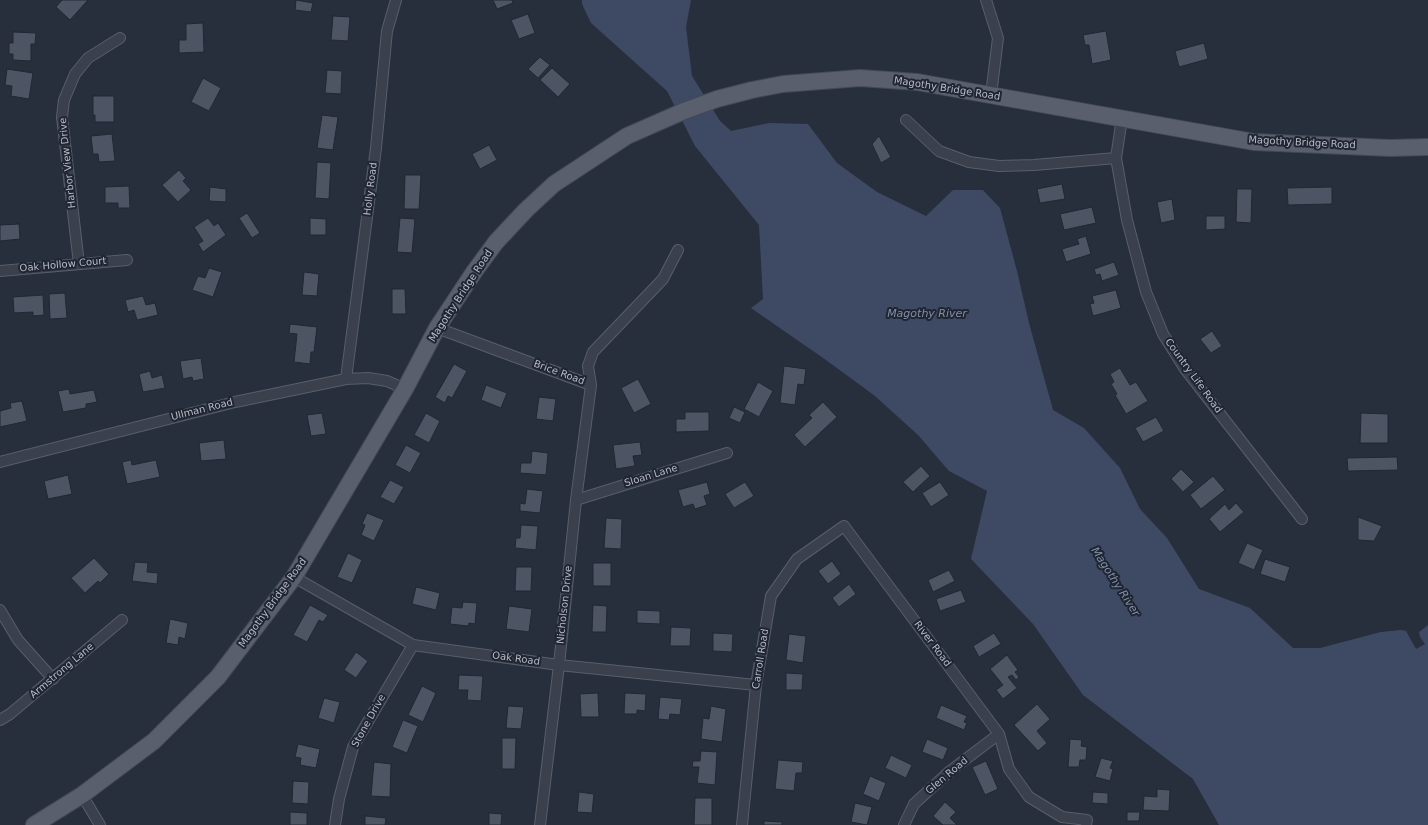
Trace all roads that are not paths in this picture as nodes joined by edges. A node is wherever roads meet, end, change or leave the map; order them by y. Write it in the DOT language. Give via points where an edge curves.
graph roads {
  1 [pos="396,0"];
  2 [pos="986,0"];
  3 [pos="120,38"];
  4 [pos="991,95"];
  5 [pos="1122,118"];
  6 [pos="906,120"];
  7 [pos="1428,147"];
  8 [pos="1116,158"];
  9 [pos="678,250"];
  10 [pos="127,260"];
  11 [pos="79,264"];
  12 [pos="0,271"];
  13 [pos="437,328"];
  14 [pos="346,379"];
  15 [pos="590,385"];
  16 [pos="405,389"];
  17 [pos="727,453"];
  18 [pos="0,462"];
  19 [pos="576,500"];
  20 [pos="1302,519"];
  21 [pos="844,526"];
  22 [pos="294,578"];
  23 [pos="0,610"];
  24 [pos="122,620"];
  25 [pos="413,645"];
  26 [pos="559,665"];
  27 [pos="53,679"];
  28 [pos="756,685"];
  29 [pos="0,720"];
  30 [pos="999,734"];
  31 [pos="82,795"];
  32 [pos="34,825"];
  33 [pos="100,825"];
  34 [pos="336,825"];
  35 [pos="540,825"];
  36 [pos="742,825"];
  37 [pos="904,825"];
  38 [pos="1086,825"];
  1 -- 14 [label="street, Holly Road" via="386,35 376,148"];
  2 -- 4 [label="street" via="998,38"];
  3 -- 11 [label="street, Harbor View Drive" via="88,58 75,74 64,100 62,117"];
  4 -- 5 [label="main road, Magothy Bridge Road"];
  4 -- 13 [label="main road, Magothy Bridge Road" via="917,82 860,78 783,84 717,99 662,121 627,136 554,184 496,242"];
  5 -- 7 [label="main road, Magothy Bridge Road" via="1254,142 1390,148"];
  5 -- 8 [label="street, Country Life Road"];
  6 -- 8 [label="street" via="939,151 970,162 999,166"];
  8 -- 20 [label="street, Country Life Road" via="1132,242 1146,292 1163,334 1185,369"];
  9 -- 15 [label="street, Brice Road" via="663,279 594,352 588,366"];
  10 -- 11 [label="street, Oak Hollow Court"];
  11 -- 12 [label="street, Oak Hollow Court"];
  13 -- 15 [label="street, Brice Road"];
  13 -- 16 [label="main road, Magothy Bridge Road"];
  14 -- 16 [label="street, Ullman Road" via="368,378 387,381"];
  14 -- 18 [label="street, Ullman Road" via="235,402"];
  15 -- 19 [label="street, Nicholson Drive"];
  16 -- 22 [label="main road, Magothy Bridge Road"];
  17 -- 19 [label="street, Sloan Lane"];
  19 -- 26 [label="street, Nicholson Drive"];
  21 -- 28 [label="street, Carroll Road" via="796,559 771,596"];
  21 -- 30 [label="street, River Road"];
  22 -- 25 [label="street, Oak Road"];
  22 -- 31 [label="main road, Magothy Bridge Road" via="218,677 154,741"];
  23 -- 27 [label="street" via="18,640"];
  24 -- 27 [label="street, Armstrong Lane"];
  25 -- 26 [label="street, Oak Road"];
  25 -- 34 [label="street, Stone Drive" via="353,747 339,799"];
  26 -- 28 [label="street, Oak Road"];
  26 -- 35 [label="street, Nicholson Drive"];
  27 -- 29 [label="street, Armstrong Lane"];
  28 -- 36 [label="street, Carroll Road"];
  30 -- 37 [label="street, Glen Road" via="950,771 914,804"];
  30 -- 38 [label="street, River Road" via="1009,769 1029,797 1062,817 1087,820"];
  31 -- 32 [label="main road, Magothy Bridge Road"];
  31 -- 33 [label="street"];
}
